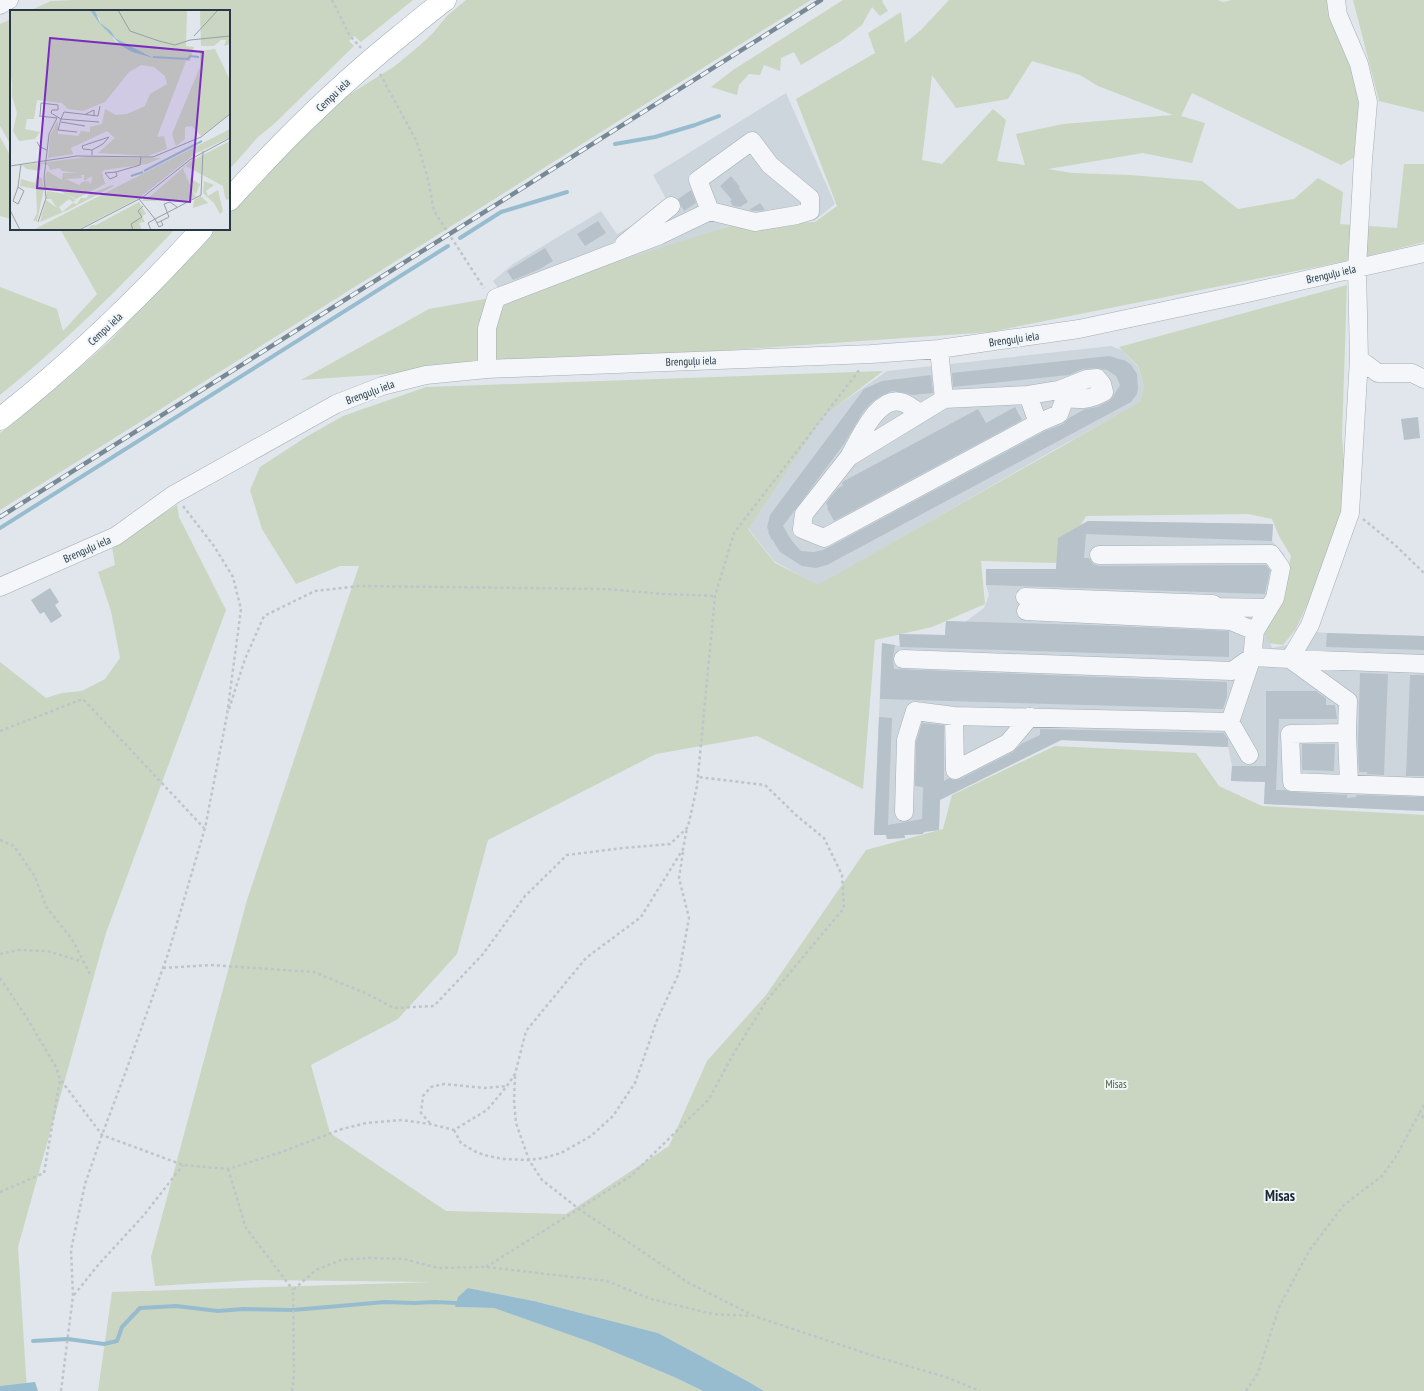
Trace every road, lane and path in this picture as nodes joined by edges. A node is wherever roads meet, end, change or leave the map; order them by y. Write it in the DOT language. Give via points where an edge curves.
graph roads {
  1 [pos="9,0"];
  2 [pos="332,0"];
  3 [pos="446,0"];
  4 [pos="1336,0"];
  5 [pos="0,5"];
  6 [pos="371,59"];
  7 [pos="230,199"];
  8 [pos="671,206"];
  9 [pos="710,211"];
  10 [pos="201,230"];
  11 [pos="613,253"];
  12 [pos="1424,253"];
  13 [pos="1357,268"];
  14 [pos="486,291"];
  15 [pos="940,350"];
  16 [pos="871,354"];
  17 [pos="1359,359"];
  18 [pos="486,369"];
  19 [pos="1424,379"];
  20 [pos="1028,396"];
  21 [pos="944,399"];
  22 [pos="920,413"];
  23 [pos="0,419"];
  24 [pos="1038,423"];
  25 [pos="849,457"];
  26 [pos="173,495"];
  27 [pos="1350,513"];
  28 [pos="1099,555"];
  29 [pos="1424,573"];
  30 [pos="0,587"];
  31 [pos="715,596"];
  32 [pos="1216,607"];
  33 [pos="1269,608"];
  34 [pos="1231,621"];
  35 [pos="1255,631"];
  36 [pos="1252,657"];
  37 [pos="903,660"];
  38 [pos="1290,660"];
  39 [pos="1424,664"];
  40 [pos="228,715"];
  41 [pos="954,716"];
  42 [pos="1030,717"];
  43 [pos="1230,722"];
  44 [pos="0,731"];
  45 [pos="1347,733"];
  46 [pos="1249,755"];
  47 [pos="698,777"];
  48 [pos="1349,784"];
  49 [pos="1424,787"];
  50 [pos="904,812"];
  51 [pos="688,827"];
  52 [pos="205,828"];
  53 [pos="0,840"];
  54 [pos="683,849"];
  55 [pos="0,954"];
  56 [pos="84,962"];
  57 [pos="163,968"];
  58 [pos="90,974"];
  59 [pos="0,978"];
  60 [pos="515,1074"];
  61 [pos="60,1079"];
  62 [pos="508,1086"];
  63 [pos="1424,1105"];
  64 [pos="1420,1112"];
  65 [pos="1424,1119"];
  66 [pos="430,1124"];
  67 [pos="454,1130"];
  68 [pos="102,1135"];
  69 [pos="528,1160"];
  70 [pos="183,1166"];
  71 [pos="228,1170"];
  72 [pos="0,1192"];
  73 [pos="579,1209"];
  74 [pos="486,1267"];
  75 [pos="293,1290"];
  76 [pos="73,1296"];
  77 [pos="754,1316"];
  78 [pos="61,1391"];
  79 [pos="292,1391"];
  80 [pos="980,1391"];
  81 [pos="1246,1391"];
  1 -- 5 [label="street"];
  2 -- 6 [label="path" via="350,36"];
  3 -- 6 [label="main road, Cempu iela"];
  4 -- 13 [label="street" via="1338,16 1359,64 1368,102"];
  6 -- 7 [label="main road, Cempu iela" via="267,158"];
  6 -- 14 [label="path" via="417,142 434,211"];
  8 -- 11 [label="street"];
  9 -- 9 [label="street" via="755,222 810,211 810,198 770,165 752,141 698,180"];
  9 -- 11 [label="street" via="660,235"];
  10 -- 23 [label="main road, Cempu iela" via="109,326"];
  11 -- 18 [label="street" via="496,298 487,328"];
  12 -- 13 [label="street, Brenguļu iela"];
  13 -- 15 [label="street, Brenguļu iela" via="1079,329"];
  13 -- 17 [label="street"];
  15 -- 16 [label="street, Brenguļu iela"];
  15 -- 21 [label="street"];
  16 -- 18 [label="street, Brenguļu iela"];
  16 -- 31 [label="path" via="734,533"];
  17 -- 19 [label="street" via="1378,373 1412,373"];
  17 -- 27 [label="street"];
  18 -- 26 [label="street, Brenguļu iela" via="426,375 382,386 336,404"];
  20 -- 21 [label="street"];
  20 -- 24 [label="street"];
  20 -- 24 [label="street" via="1062,394 1059,414"];
  21 -- 22 [label="street"];
  22 -- 25 [label="street"];
  22 -- 25 [label="street" via="903,403 890,401 876,411"];
  24 -- 25 [label="street" via="824,538 802,529 804,514"];
  26 -- 30 [label="street, Brenguļu iela" via="116,536"];
  26 -- 40 [label="path" via="214,546 233,577 241,609"];
  27 -- 29 [label="path" via="1362,518"];
  27 -- 38 [label="street" via="1310,625"];
  28 -- 33 [label="street" via="1271,554 1281,568 1275,598"];
  31 -- 40 [label="path" via="607,590 469,587 359,586 315,591 264,616 245,659"];
  31 -- 47 [label="path"];
  32 -- 33 [label="street"];
  32 -- 34 [label="street"];
  32 -- 34 [label="street" via="1213,604 1026,604"];
  33 -- 35 [label="street"];
  34 -- 35 [label="street"];
  35 -- 36 [label="street"];
  36 -- 37 [label="street" via="1232,671"];
  36 -- 38 [label="street"];
  36 -- 43 [label="street"];
  38 -- 39 [label="street"];
  38 -- 45 [label="street" via="1348,701"];
  40 -- 52 [label="path"];
  41 -- 42 [label="street"];
  41 -- 42 [label="street" via="955,770 1008,743"];
  41 -- 50 [label="street" via="915,711 906,740"];
  42 -- 43 [label="street"];
  43 -- 46 [label="street"];
  44 -- 52 [label="path" via="83,699"];
  45 -- 48 [label="street"];
  45 -- 48 [label="street" via="1290,734 1292,782"];
  47 -- 51 [label="path"];
  47 -- 73 [label="path" via="765,785 824,838 842,875 844,908 767,1000 734,1053 710,1099 631,1176"];
  48 -- 49 [label="street"];
  51 -- 54 [label="path"];
  51 -- 57 [label="path" via="670,844 567,855 525,896 483,954 434,1006 394,1008 314,972 211,966"];
  52 -- 57 [label="path"];
  53 -- 56 [label="path" via="14,846 34,877 47,908 72,939"];
  54 -- 60 [label="path" via="641,917 586,958 526,1032"];
  54 -- 69 [label="path" via="679,878 689,918 679,973 657,1020 635,1082 614,1116 591,1136 561,1153"];
  55 -- 56 [label="path" via="19,950 47,950"];
  56 -- 58 [label="path"];
  57 -- 68 [label="path"];
  59 -- 61 [label="path" via="27,1018 56,1067"];
  60 -- 62 [label="path"];
  60 -- 69 [label="path" via="516,1123"];
  61 -- 68 [label="path"];
  61 -- 72 [label="path" via="44,1173"];
  62 -- 66 [label="path" via="485,1088 444,1084 431,1087 423,1096 421,1113"];
  62 -- 67 [label="path" via="487,1110"];
  63 -- 64 [label="path"];
  64 -- 65 [label="path"];
  64 -- 81 [label="path" via="1382,1176 1344,1205 1309,1251 1278,1307 1258,1373"];
  66 -- 67 [label="path"];
  66 -- 71 [label="path" via="402,1120 366,1123 342,1129"];
  67 -- 69 [label="path" via="461,1143 474,1151 503,1159"];
  68 -- 70 [label="path"];
  68 -- 76 [label="path" via="85,1184 71,1250"];
  69 -- 73 [label="path" via="542,1180"];
  70 -- 71 [label="path"];
  70 -- 76 [label="path"];
  71 -- 75 [label="path" via="246,1228"];
  73 -- 74 [label="path"];
  73 -- 77 [label="path" via="689,1283"];
  74 -- 75 [label="path" via="438,1268 404,1260 369,1258 341,1260 316,1270"];
  74 -- 77 [label="path" via="607,1281 651,1299 713,1314"];
  75 -- 79 [label="path"];
  76 -- 78 [label="path"];
  77 -- 80 [label="path" via="877,1358 946,1377"];
}
